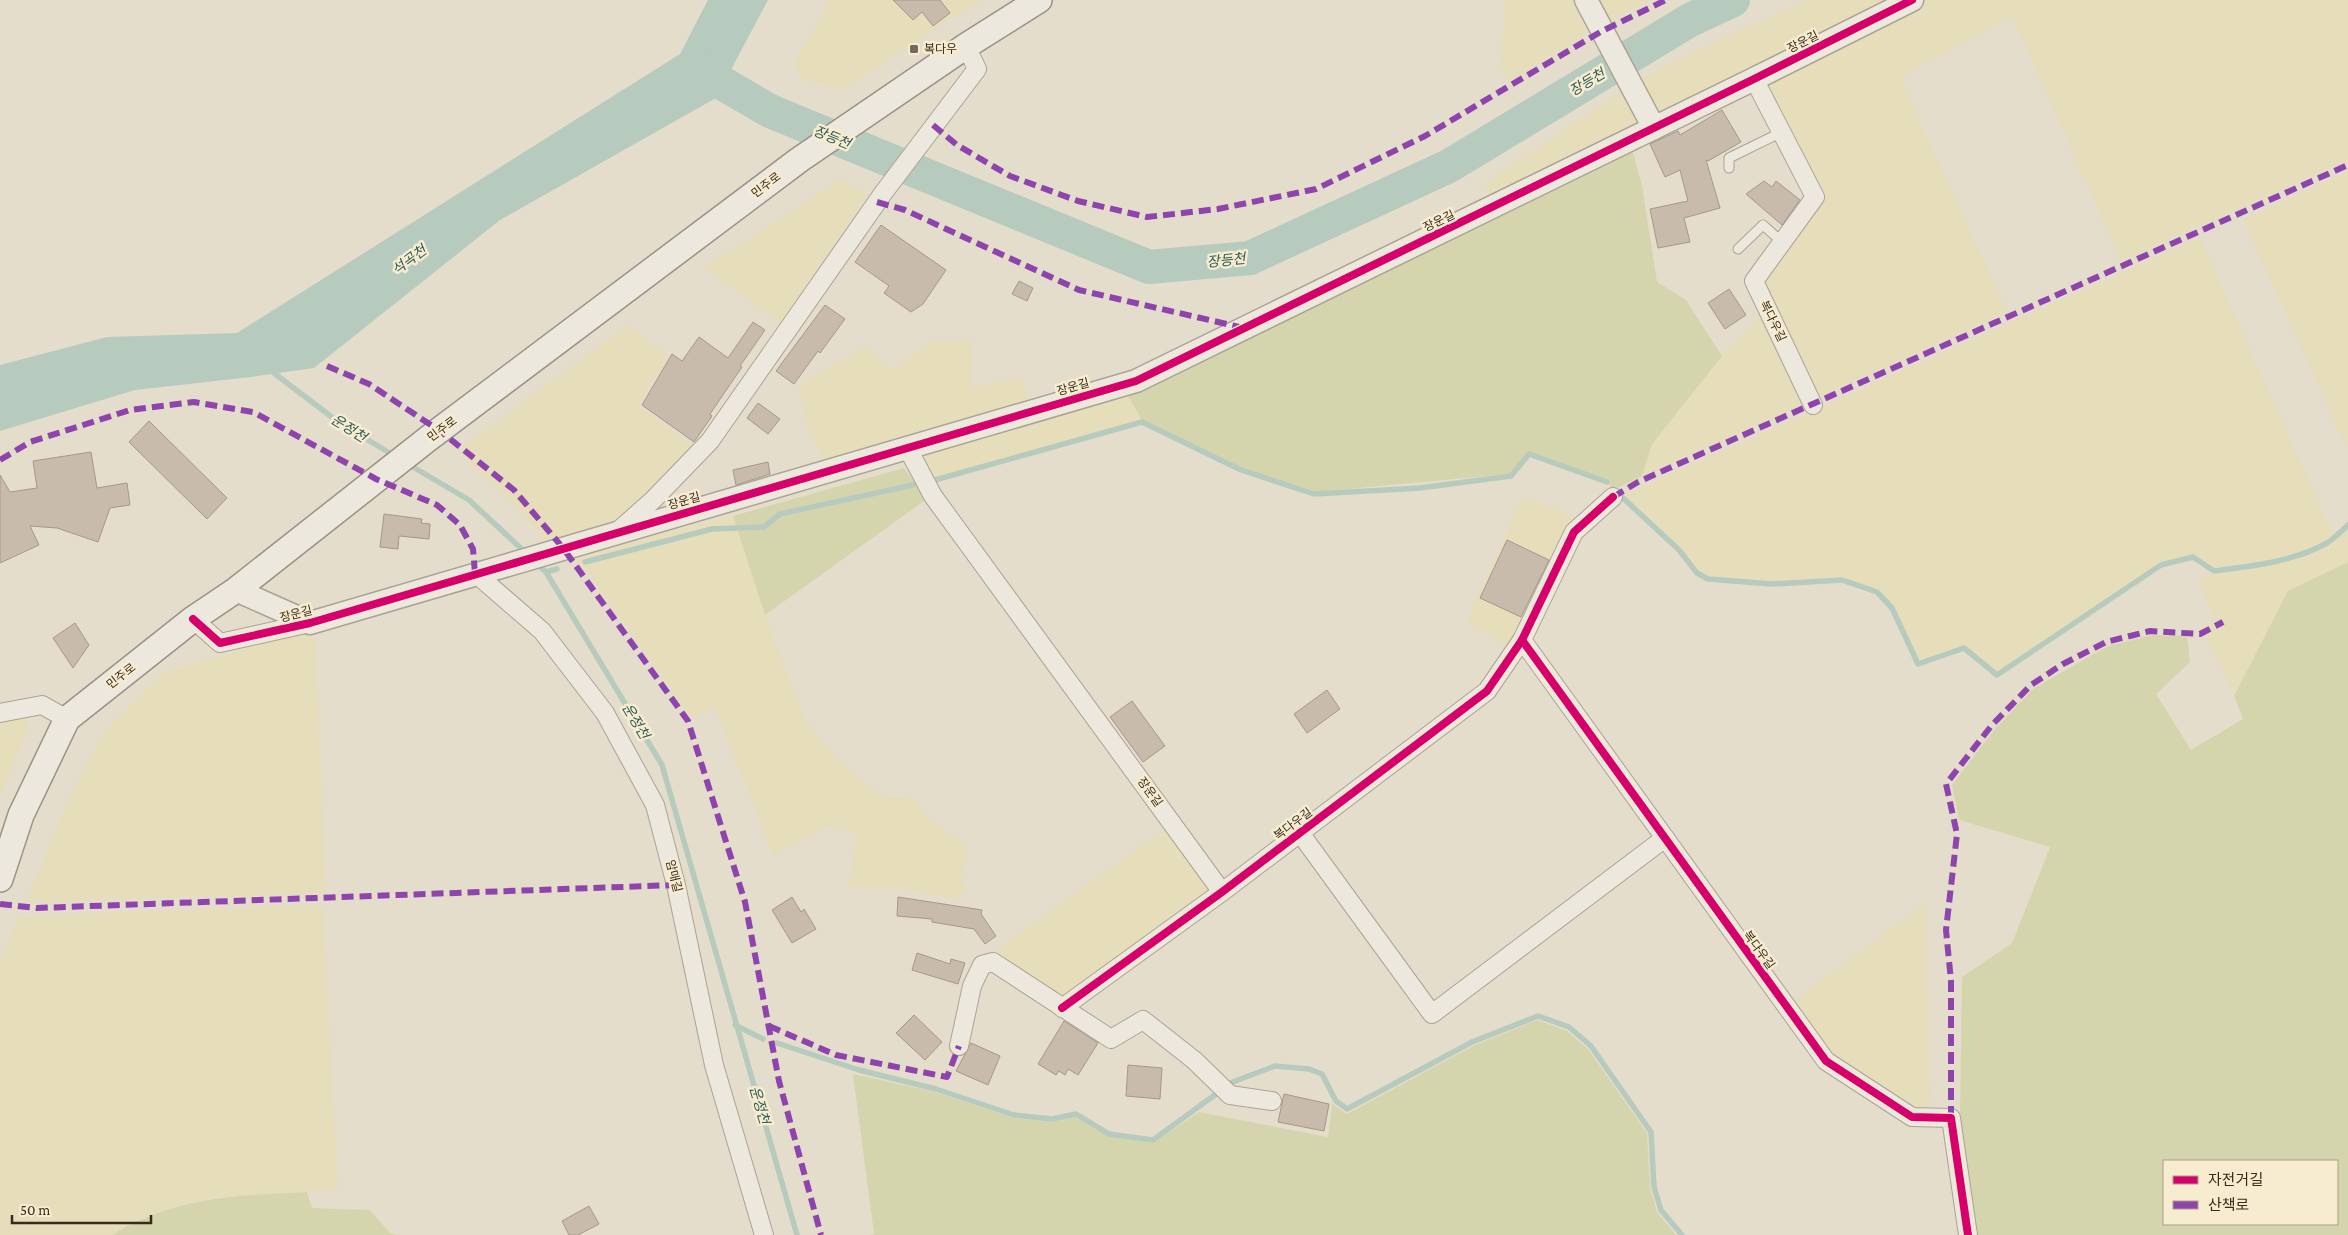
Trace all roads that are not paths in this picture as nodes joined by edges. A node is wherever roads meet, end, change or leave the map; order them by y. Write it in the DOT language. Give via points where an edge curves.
graph roads {
  1 [pos="1039,0"];
  2 [pos="1586,0"];
  3 [pos="1912,0"];
  4 [pos="966,46"];
  5 [pos="1754,79"];
  6 [pos="1654,128"];
  7 [pos="1782,132"];
  8 [pos="1729,168"];
  9 [pos="1782,242"];
  10 [pos="1738,248"];
  11 [pos="1813,405"];
  12 [pos="907,447"];
  13 [pos="1614,497"];
  14 [pos="617,532"];
  15 [pos="485,571"];
  16 [pos="236,590"];
  17 [pos="193,619"];
  18 [pos="310,623"];
  19 [pos="1522,640"];
  20 [pos="0,713"];
  21 [pos="67,719"];
  22 [pos="1300,833"];
  23 [pos="1665,838"];
  24 [pos="0,880"];
  25 [pos="1222,892"];
  26 [pos="1062,1008"];
  27 [pos="959,1046"];
  28 [pos="1272,1101"];
  29 [pos="764,1235"];
  30 [pos="1968,1235"];
  1 -- 4 [label="main road, 민주로"];
  2 -- 6 [label="street"];
  3 -- 5 [label="street, 장운길"];
  4 -- 14 [label="street" via="977,69 884,192 710,441"];
  4 -- 16 [label="main road, 민주로" via="799,160 429,438"];
  5 -- 6 [label="street, 장운길"];
  5 -- 7 [label="street, 복다우길"];
  6 -- 12 [label="street, 장운길" via="1136,381"];
  7 -- 8 [label="lane" via="1729,158"];
  7 -- 9 [label="street, 복다우길" via="1815,197"];
  9 -- 10 [label="lane" via="1764,225"];
  9 -- 11 [label="street, 복다우길" via="1754,281"];
  12 -- 14 [label="street, 장운길"];
  12 -- 25 [label="street, 장운길" via="933,496"];
  13 -- 19 [label="street, 복다우길" via="1574,532"];
  14 -- 15 [label="street, 장운길"];
  15 -- 18 [label="street, 장운길"];
  15 -- 29 [label="street, 암매길" via="542,631 605,713 656,806 714,1065"];
  16 -- 17 [label="main road, 민주로"];
  16 -- 18 [label="street, 장운길"];
  17 -- 18 [label="street, 장운길" via="220,643"];
  17 -- 21 [label="main road, 민주로"];
  19 -- 22 [label="street, 복다우길" via="1487,691"];
  19 -- 23 [label="street, 복다우길"];
  20 -- 21 [label="street" via="42,705"];
  21 -- 24 [label="main road, 민주로" via="21,814"];
  22 -- 23 [label="street, 복다우길" via="1432,1014"];
  22 -- 25 [label="street, 복다우길"];
  23 -- 30 [label="street, 복다우길" via="1826,1061 1912,1118 1951,1118"];
  25 -- 26 [label="street, 복다우길"];
  26 -- 27 [label="street" via="993,962 982,965 972,986"];
  26 -- 28 [label="street" via="1111,1039 1143,1020 1194,1060 1230,1095"];
}
